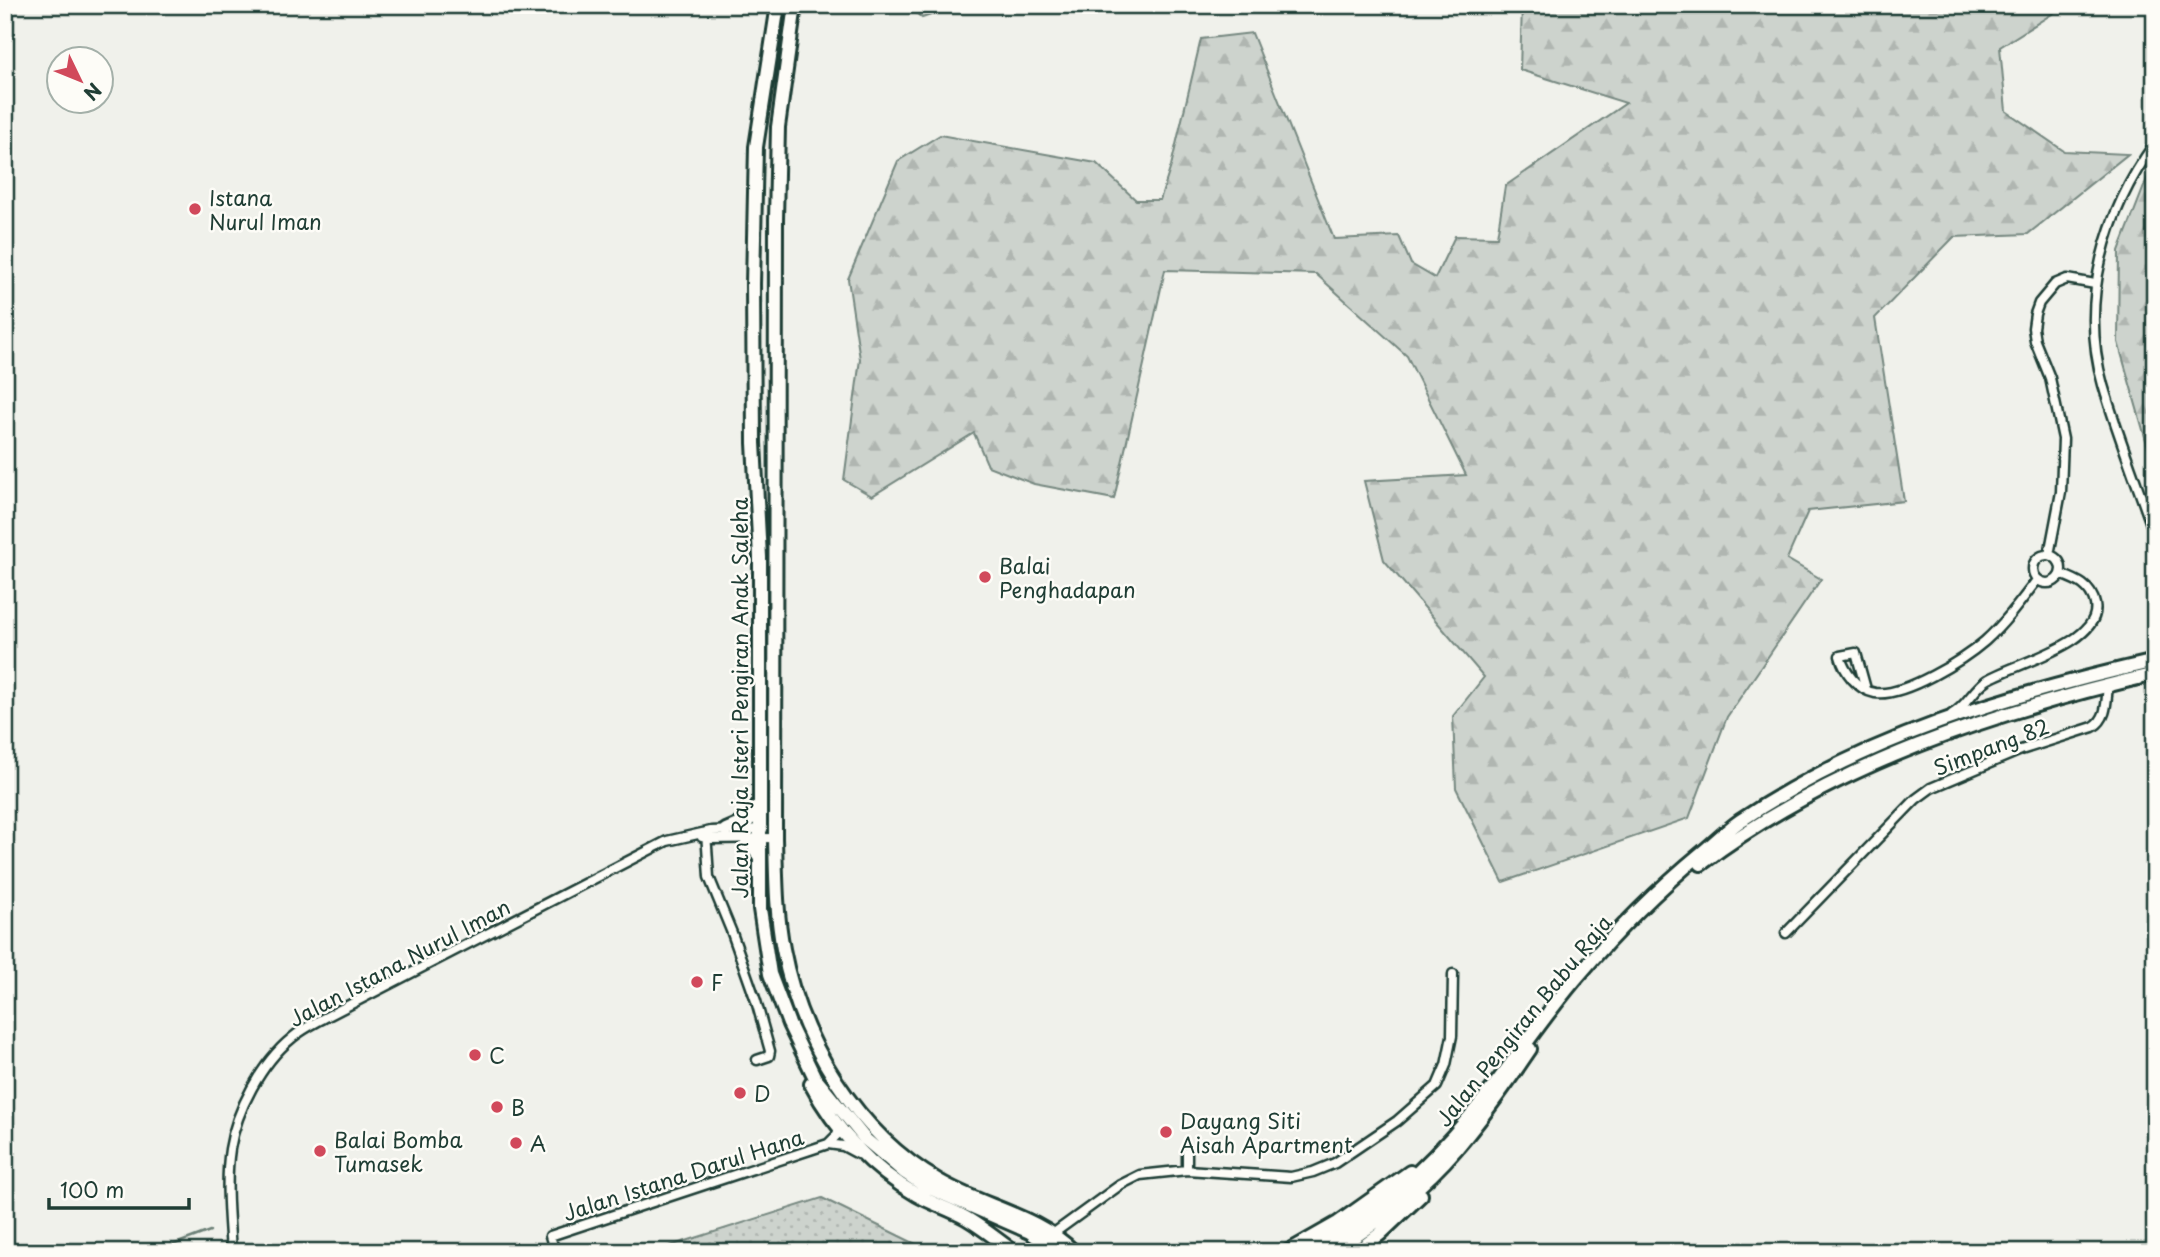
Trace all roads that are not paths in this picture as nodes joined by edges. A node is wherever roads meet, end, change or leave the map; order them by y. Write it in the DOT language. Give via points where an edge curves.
graph roads {
  1 [pos="778,5"];
  2 [pos="795,5"];
  3 [pos="2155,143"];
  4 [pos="2095,285"];
  5 [pos="2155,536"];
  6 [pos="2049,555"];
  7 [pos="2060,574"];
  8 [pos="2036,580"];
  9 [pos="2155,660"];
  10 [pos="2155,674"];
  11 [pos="2108,685"];
  12 [pos="1978,689"];
  13 [pos="1866,690"];
  14 [pos="1999,701"];
  15 [pos="1942,720"];
  16 [pos="759,804"];
  17 [pos="726,830"];
  18 [pos="775,833"];
  19 [pos="759,834"];
  20 [pos="706,835"];
  21 [pos="745,838"];
  22 [pos="759,858"];
  23 [pos="1786,933"];
  24 [pos="1453,974"];
  25 [pos="802,1054"];
  26 [pos="757,1060"];
  27 [pos="839,1127"];
  28 [pos="828,1144"];
  29 [pos="1451,1147"];
  30 [pos="1187,1153"];
  31 [pos="869,1160"];
  32 [pos="1187,1170"];
  33 [pos="1054,1233"];
  34 [pos="1353,1233"];
  35 [pos="1074,1251"];
  36 [pos="231,1252"];
  37 [pos="555,1252"];
  38 [pos="1014,1252"];
  39 [pos="1058,1252"];
  40 [pos="1287,1252"];
  41 [pos="1310,1252"];
  42 [pos="1332,1252"];
  43 [pos="1356,1252"];
  1 -- 16 [label="main road, Jalan Raja Isteri Pengiran Anak Saleha" via="755,180"];
  2 -- 18 [label="main road, Jalan Raja Isteri Pengiran Anak Saleha" via="778,127"];
  3 -- 4 [label="street" via="2114,216"];
  4 -- 5 [label="street" via="2103,383"];
  4 -- 6 [label="street" via="2067,279 2055,284 2035,314 2035,341 2050,378 2063,439 2061,492"];
  6 -- 7 [label="street" via="2059,562"];
  6 -- 8 [label="street" via="2034,563"];
  7 -- 8 [label="street" via="2050,583"];
  7 -- 12 [label="street" via="2084,585 2094,596 2096,609 2090,626"];
  8 -- 13 [label="street" via="1986,640 1951,665 1894,690"];
  9 -- 14 [label="main road, Jalan Pengiran Babu Raja"];
  10 -- 11 [label="main road, Jalan Pengiran Babu Raja"];
  11 -- 23 [label="street, Simpang 82" via="2105,716 2093,727 2021,750 1931,788 1916,799"];
  11 -- 29 [label="main road, Jalan Pengiran Babu Raja" via="2000,716 1884,760 1778,812 1714,854 1687,874 1603,957 1555,1014 1481,1118"];
  12 -- 14 [label="street" via="1982,697"];
  12 -- 15 [label="street"];
  13 -- 13 [label="street" via="1846,672 1840,656 1856,653"];
  14 -- 15 [label="main road, Jalan Pengiran Babu Raja"];
  15 -- 29 [label="main road, Jalan Pengiran Babu Raja" via="1814,776 1738,822 1683,869 1578,976"];
  16 -- 17 [label="main road" via="749,820"];
  16 -- 19 [label="main road, Jalan Raja Isteri Pengiran Anak Saleha"];
  17 -- 19 [label="street, Jalan Istana Nurul Iman"];
  17 -- 20 [label="street, Jalan Istana Nurul Iman"];
  18 -- 19 [label="street, Jalan Istana Nurul Iman"];
  18 -- 33 [label="main road, Jalan Raja Isteri Pengiran Anak Saleha" via="777,907 791,981 816,1047 842,1089 875,1130 925,1173"];
  19 -- 21 [label="street, Jalan Istana Nurul Iman"];
  19 -- 22 [label="main road, Jalan Raja Isteri Pengiran Anak Saleha"];
  20 -- 21 [label="street, Jalan Istana Nurul Iman"];
  20 -- 26 [label="street" via="709,877 770,1051 769,1056"];
  20 -- 36 [label="street, Jalan Istana Nurul Iman" via="667,841 291,1038 259,1079 233,1136"];
  21 -- 22 [label="main road"];
  22 -- 25 [label="main road, Jalan Raja Isteri Pengiran Anak Saleha" via="760,909 770,974"];
  24 -- 32 [label="street" via="1446,1065 1437,1086 1397,1121 1335,1163 1313,1172 1291,1177"];
  25 -- 27 [label="main road" via="812,1087"];
  25 -- 39 [label="main road, Jalan Raja Isteri Pengiran Anak Saleha" via="847,1119 904,1172 947,1197 1030,1232"];
  27 -- 28 [label="street, Jalan Istana Darul Hana"];
  27 -- 31 [label="main road"];
  28 -- 31 [label="street, Jalan Istana Darul Hana" via="843,1146"];
  28 -- 37 [label="street, Jalan Istana Darul Hana" via="550,1236"];
  29 -- 34 [label="main road, Jalan Pengiran Babu Raja"];
  29 -- 40 [label="main road"];
  29 -- 43 [label="main road" via="1439,1174 1406,1210"];
  30 -- 32 [label="street"];
  31 -- 38 [label="main road" via="918,1196 964,1217"];
  32 -- 33 [label="street" via="1140,1175"];
  33 -- 35 [label="main road, Jalan Raja Isteri Pengiran Anak Saleha"];
  34 -- 41 [label="main road, Jalan Pengiran Babu Raja"];
  34 -- 42 [label="main road, Jalan Pengiran Babu Raja"];
}
